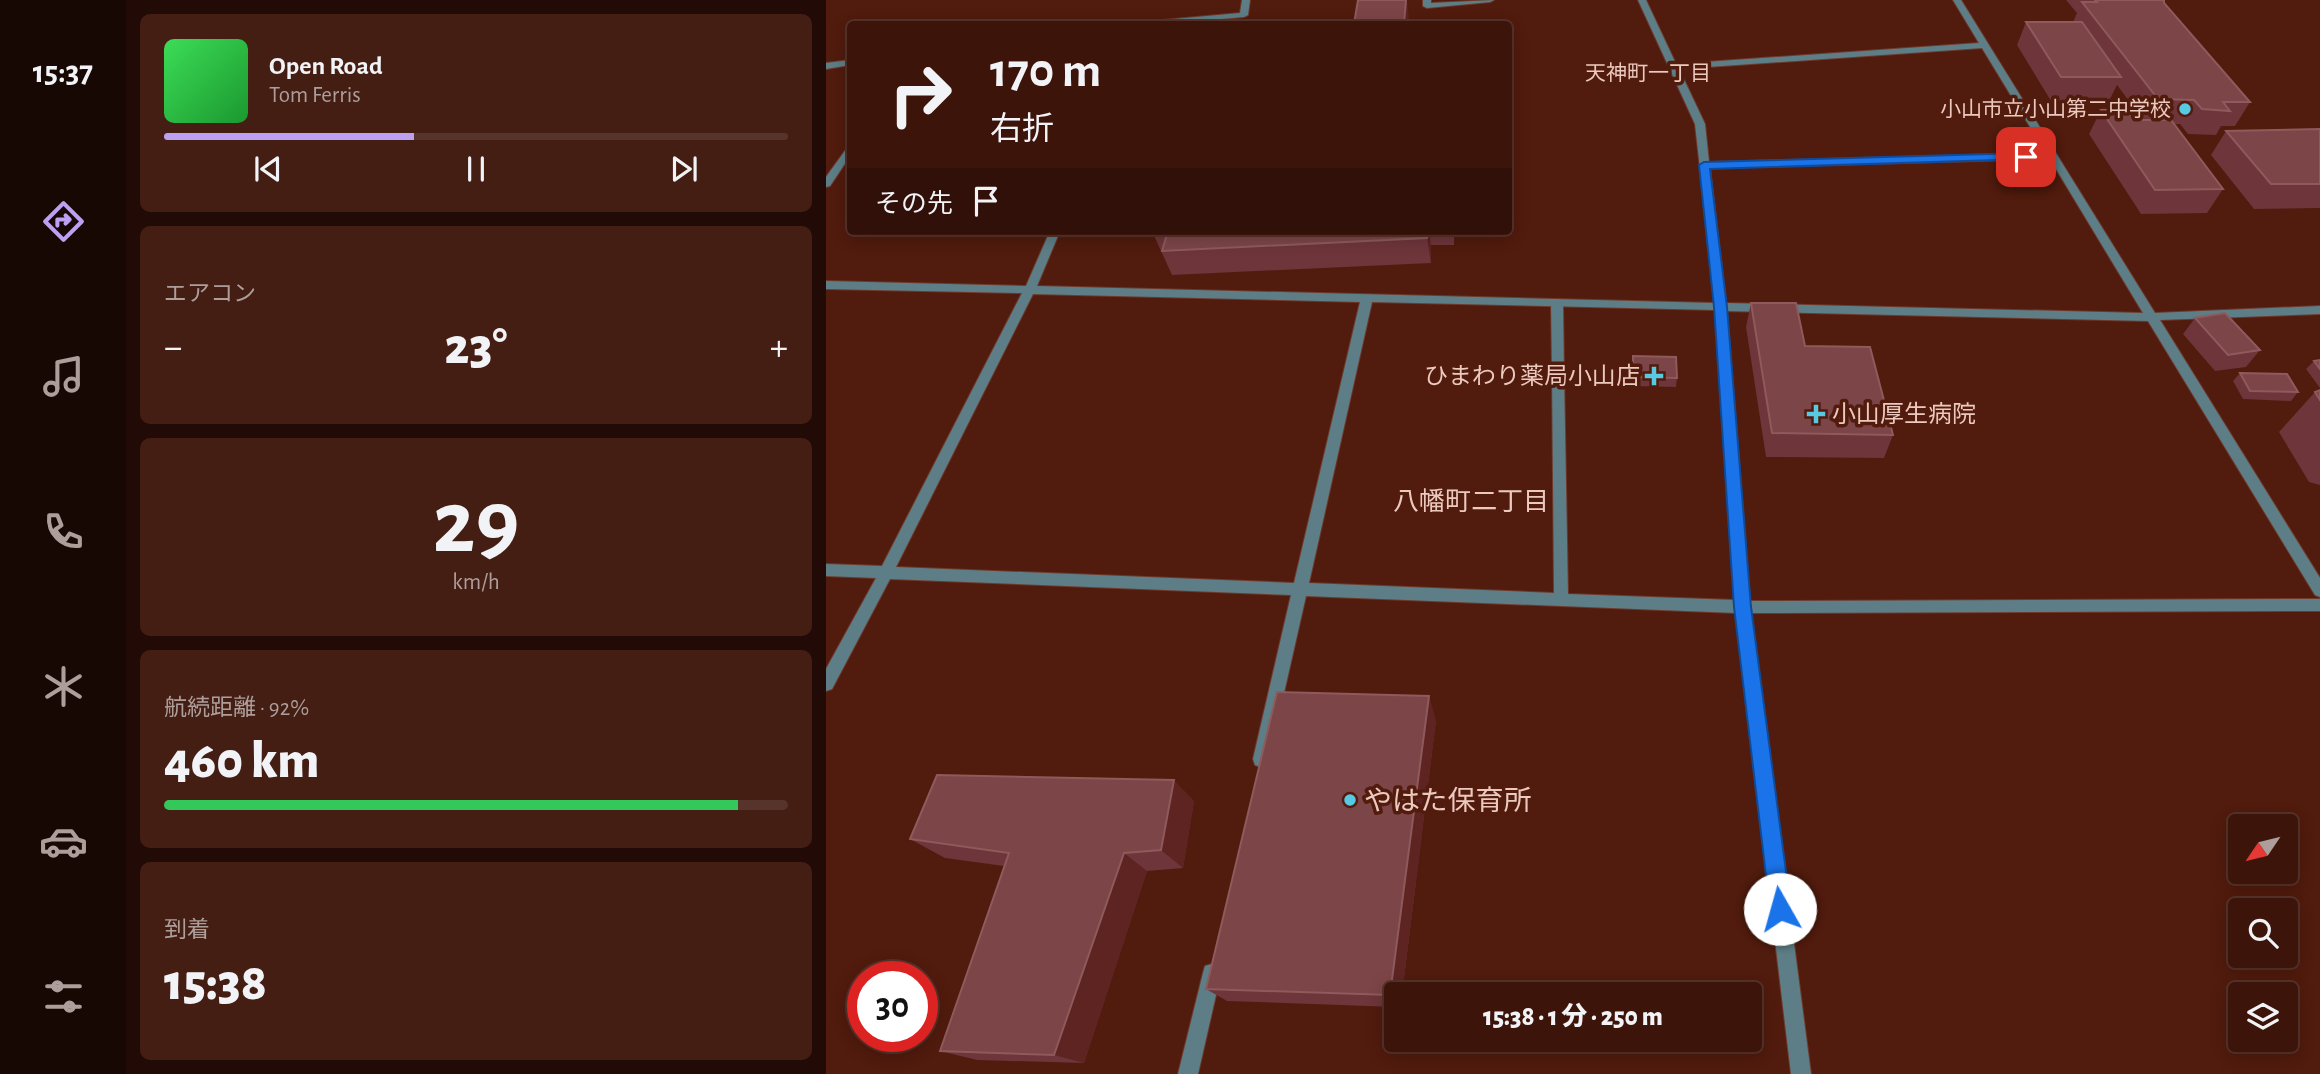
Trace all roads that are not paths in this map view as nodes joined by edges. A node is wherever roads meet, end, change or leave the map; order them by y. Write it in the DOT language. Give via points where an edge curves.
graph roads {
  1 [pos="1246,0"];
  2 [pos="1427,0"];
  3 [pos="1490,0"];
  4 [pos="1642,0"];
  5 [pos="1957,0"];
  6 [pos="1176,21"];
  7 [pos="1985,45"];
  8 [pos="847,63"];
  9 [pos="826,66"];
  10 [pos="1673,66"];
  11 [pos="847,154"];
  12 [pos="2053,156"];
  13 [pos="1704,165"];
  14 [pos="826,184"];
  15 [pos="1053,235"];
  16 [pos="826,285"];
  17 [pos="1031,289"];
  18 [pos="1367,298"];
  19 [pos="1557,303"];
  20 [pos="1721,307"];
  21 [pos="2320,310"];
  22 [pos="2151,317"];
  23 [pos="826,570"];
  24 [pos="887,571"];
  25 [pos="1301,588"];
  26 [pos="2320,591"];
  27 [pos="1561,599"];
  28 [pos="2320,605"];
  29 [pos="1743,607"];
  30 [pos="826,684"];
  31 [pos="1257,777"];
  32 [pos="1216,953"];
  33 [pos="1188,1074"];
  34 [pos="1801,1074"];
  1 -- 6 [label="street" via="1244,15"];
  2 -- 3 [label="street" via="1427,6"];
  4 -- 10 [label="street"];
  5 -- 7 [label="street"];
  7 -- 10 [label="street"];
  7 -- 12 [label="street"];
  8 -- 9 [label="street"];
  10 -- 13 [label="street" via="1699,124"];
  11 -- 14 [label="street"];
  12 -- 13 [label="street"];
  12 -- 22 [label="street"];
  13 -- 20 [label="street"];
  15 -- 17 [label="street"];
  16 -- 17 [label="street"];
  17 -- 18 [label="street"];
  17 -- 24 [label="street"];
  18 -- 19 [label="street"];
  18 -- 25 [label="street"];
  19 -- 20 [label="street"];
  19 -- 27 [label="street"];
  20 -- 22 [label="street"];
  20 -- 29 [label="street"];
  21 -- 22 [label="street"];
  22 -- 26 [label="street"];
  23 -- 24 [label="street"];
  24 -- 25 [label="street"];
  24 -- 30 [label="street"];
  25 -- 27 [label="street"];
  25 -- 31 [label="street"];
  27 -- 29 [label="street"];
  28 -- 29 [label="street"];
  29 -- 34 [label="street"];
  32 -- 33 [label="street"];
}
